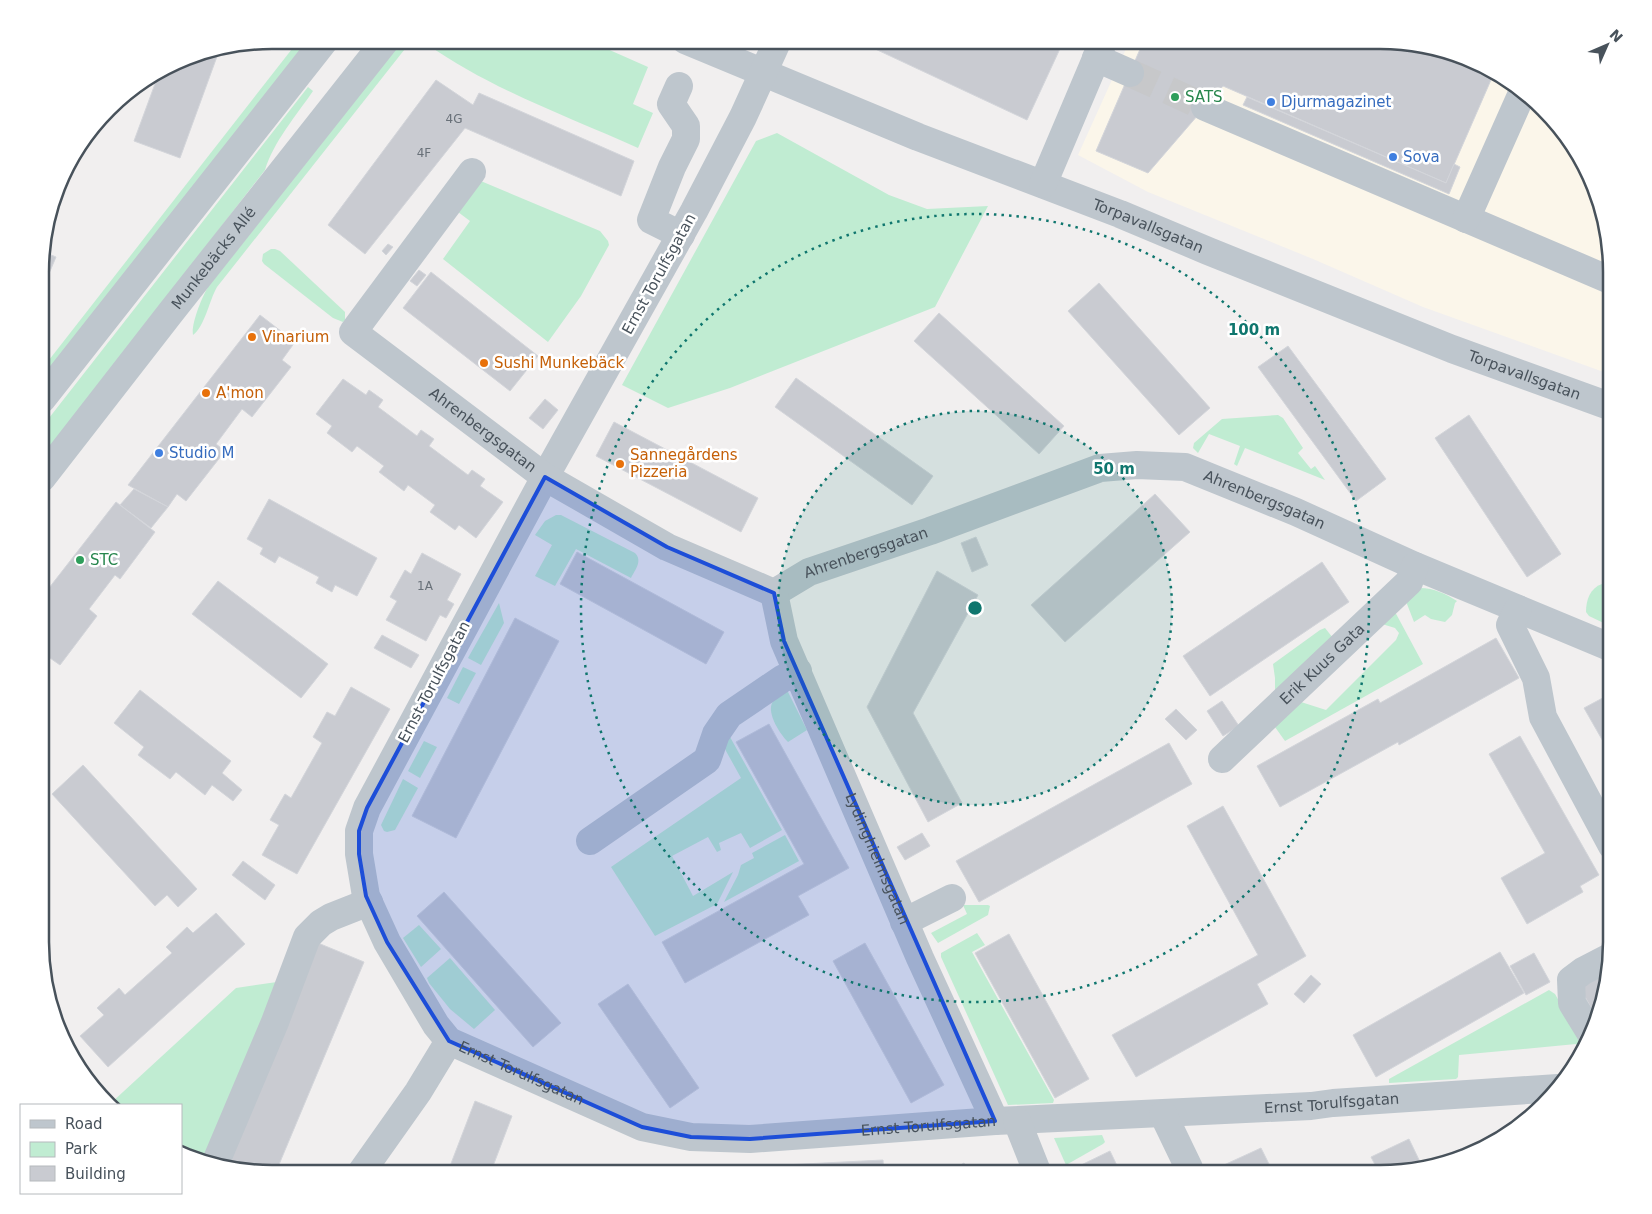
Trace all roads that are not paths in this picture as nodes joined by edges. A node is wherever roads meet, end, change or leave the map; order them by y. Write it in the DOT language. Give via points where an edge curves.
graph roads {
  1 [pos="319,49"];
  2 [pos="379,49"];
  3 [pos="706,49"];
  4 [pos="774,49"];
  5 [pos="1100,49"];
  6 [pos="1130,73"];
  7 [pos="763,74"];
  8 [pos="679,86"];
  9 [pos="1521,99"];
  10 [pos="1206,107"];
  11 [pos="681,148"];
  12 [pos="718,165"];
  13 [pos="472,172"];
  14 [pos="1043,184"];
  15 [pos="1466,219"];
  16 [pos="681,235"];
  17 [pos="1603,277"];
  18 [pos="49,390"];
  19 [pos="1603,404"];
  20 [pos="49,469"];
  21 [pos="545,477"];
  22 [pos="1415,566"];
  23 [pos="774,593"];
  24 [pos="1518,609"];
  25 [pos="1603,644"];
  26 [pos="798,671"];
  27 [pos="1222,759"];
  28 [pos="1603,829"];
  29 [pos="590,841"];
  30 [pos="952,898"];
  31 [pos="369,902"];
  32 [pos="904,922"];
  33 [pos="1602,961"];
  34 [pos="1586,1027"];
  35 [pos="449,1041"];
  36 [pos="1548,1089"];
  37 [pos="1163,1114"];
  38 [pos="1006,1121"];
  39 [pos="217,1159"];
  40 [pos="366,1165"];
  41 [pos="1033,1165"];
  42 [pos="1188,1165"];
  1 -- 18 [label="street"];
  2 -- 20 [label="street, Munkebäcks Allé"];
  3 -- 7 [label="street, Torpavallsgatan"];
  4 -- 7 [label="street, Ernst Torulfsgatan"];
  5 -- 6 [label="street"];
  5 -- 14 [label="street"];
  7 -- 12 [label="street, Ernst Torulfsgatan"];
  7 -- 14 [label="street, Torpavallsgatan"];
  8 -- 11 [label="street" via="671,104 686,126 686,139"];
  9 -- 15 [label="street"];
  10 -- 15 [label="street"];
  11 -- 12 [label="street"];
  11 -- 16 [label="street" via="651,220"];
  12 -- 16 [label="street, Ernst Torulfsgatan"];
  13 -- 21 [label="street, Ahrenbergsgatan" via="353,332"];
  14 -- 19 [label="street, Torpavallsgatan" via="1452,349"];
  15 -- 17 [label="street"];
  16 -- 21 [label="street, Ernst Torulfsgatan"];
  21 -- 23 [label="street, Ahrenbergsgatan" via="667,547"];
  21 -- 31 [label="street, Ernst Torulfsgatan" via="367,808 359,831 359,854"];
  22 -- 23 [label="street, Ahrenbergsgatan" via="1296,512 1185,467 1137,465 1100,468 809,572"];
  22 -- 24 [label="street, Ahrenbergsgatan"];
  22 -- 27 [label="street, Erik Kuus Gata" via="1408,582"];
  23 -- 26 [label="street, Lydinghielmsgatan" via="784,642"];
  24 -- 25 [label="street, Ahrenbergsgatan"];
  24 -- 28 [label="street" via="1510,625 1536,678 1543,717"];
  26 -- 29 [label="street" via="729,715 716,734 707,760"];
  26 -- 32 [label="street, Lydinghielmsgatan"];
  30 -- 32 [label="street"];
  31 -- 35 [label="street, Ernst Torulfsgatan" via="387,942"];
  31 -- 39 [label="street" via="321,923 307,937"];
  32 -- 38 [label="street, Lydinghielmsgatan"];
  33 -- 34 [label="street" via="1571,980 1572,1003"];
  35 -- 38 [label="street, Ernst Torulfsgatan" via="642,1127 690,1137 750,1139"];
  35 -- 40 [label="street"];
  36 -- 37 [label="street, Ernst Torulfsgatan"];
  37 -- 38 [label="street, Ernst Torulfsgatan"];
  37 -- 42 [label="street"];
  38 -- 41 [label="street, Lydinghielmsgatan"];
}
